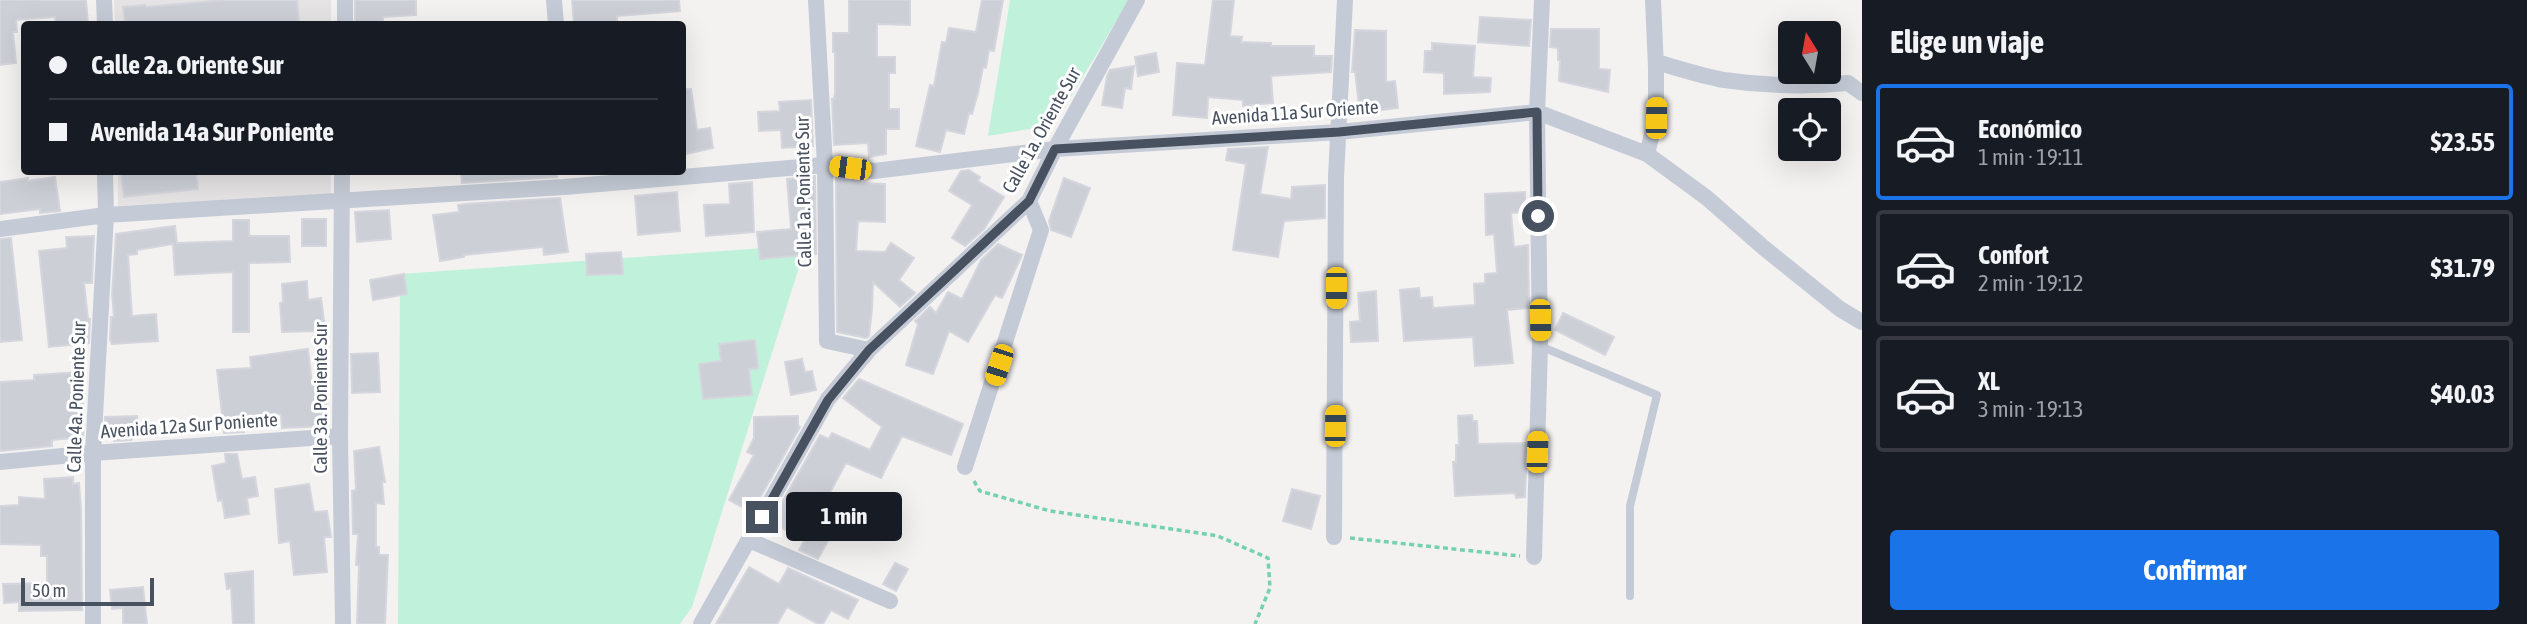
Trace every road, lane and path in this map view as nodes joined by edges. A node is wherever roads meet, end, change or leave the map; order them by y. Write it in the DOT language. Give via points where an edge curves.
graph roads {
  1 [pos="104,0"];
  2 [pos="345,0"];
  3 [pos="554,0"];
  4 [pos="816,0"];
  5 [pos="1137,0"];
  6 [pos="1345,0"];
  7 [pos="1542,0"];
  8 [pos="1653,0"];
  9 [pos="105,21"];
  10 [pos="345,21"];
  11 [pos="556,21"];
  12 [pos="1656,62"];
  13 [pos="1862,93"];
  14 [pos="1537,112"];
  15 [pos="1339,132"];
  16 [pos="1055,149"];
  17 [pos="1647,153"];
  18 [pos="825,165"];
  19 [pos="686,172"];
  20 [pos="105,175"];
  21 [pos="342,175"];
  22 [pos="639,175"];
  23 [pos="564,179"];
  24 [pos="1029,201"];
  25 [pos="341,202"];
  26 [pos="106,215"];
  27 [pos="0,229"];
  28 [pos="1862,322"];
  29 [pos="1540,346"];
  30 [pos="869,350"];
  31 [pos="340,436"];
  32 [pos="93,453"];
  33 [pos="0,462"];
  34 [pos="965,467"];
  35 [pos="1334,537"];
  36 [pos="749,540"];
  37 [pos="1534,557"];
  38 [pos="1630,596"];
  39 [pos="890,601"];
  40 [pos="93,624"];
  41 [pos="343,624"];
  42 [pos="701,624"];
  43 [pos="1255,624"];
  1 -- 9 [label="street"];
  2 -- 10 [label="street"];
  3 -- 11 [label="street"];
  4 -- 18 [label="street, Calle 1a. Poniente Sur"];
  5 -- 16 [label="street, Calle 1a. Oriente Sur"];
  6 -- 15 [label="street"];
  7 -- 14 [label="street"];
  8 -- 12 [label="street"];
  12 -- 13 [label="street" via="1722,79 1777,86 1848,83"];
  12 -- 17 [label="street" via="1656,118"];
  14 -- 15 [label="street, Avenida 11a Sur Oriente"];
  14 -- 17 [label="street"];
  14 -- 29 [label="street"];
  15 -- 16 [label="street, Avenida 11a Sur Oriente"];
  15 -- 35 [label="street"];
  16 -- 18 [label="street, Avenida 11a Sur Oriente" via="874,172"];
  16 -- 24 [label="street, Calle 1a. Oriente Sur"];
  17 -- 28 [label="street"];
  18 -- 19 [label="street, Avenida 11a Sur Oriente"];
  18 -- 30 [label="street, Calle 1a. Poniente Sur" via="827,341"];
  20 -- 26 [label="street, Calle 4a. Poniente Sur"];
  21 -- 25 [label="street, Calle 3a. Poniente Sur"];
  22 -- 23 [label="street, Avenida 11a Sur Oriente"];
  23 -- 25 [label="street, Avenida 11a Sur Oriente"];
  24 -- 30 [label="street, Calle 1a. Oriente Sur"];
  24 -- 34 [label="street" via="1041,230"];
  25 -- 26 [label="street, Avenida 11a Sur Oriente"];
  25 -- 31 [label="street, Calle 3a. Poniente Sur"];
  26 -- 27 [label="street, Avenida 11a Sur Oriente"];
  26 -- 32 [label="street, Calle 4a. Poniente Sur"];
  29 -- 37 [label="street"];
  29 -- 38 [label="lane" via="1657,395 1630,506"];
  30 -- 36 [label="street, Calle 1a. Oriente Sur" via="828,400"];
  31 -- 32 [label="street, Avenida 12a Sur Poniente"];
  31 -- 41 [label="street, Calle 3a. Poniente Sur"];
  32 -- 33 [label="street, Avenida 12a Sur Poniente"];
  32 -- 40 [label="street, Calle 4a. Poniente Sur"];
  34 -- 43 [label="path" via="980,491 1050,511 1218,536 1268,558 1270,588"];
  35 -- 37 [label="path"];
  36 -- 39 [label="street"];
  36 -- 42 [label="street, Calle 1a. Oriente Sur"];
}
